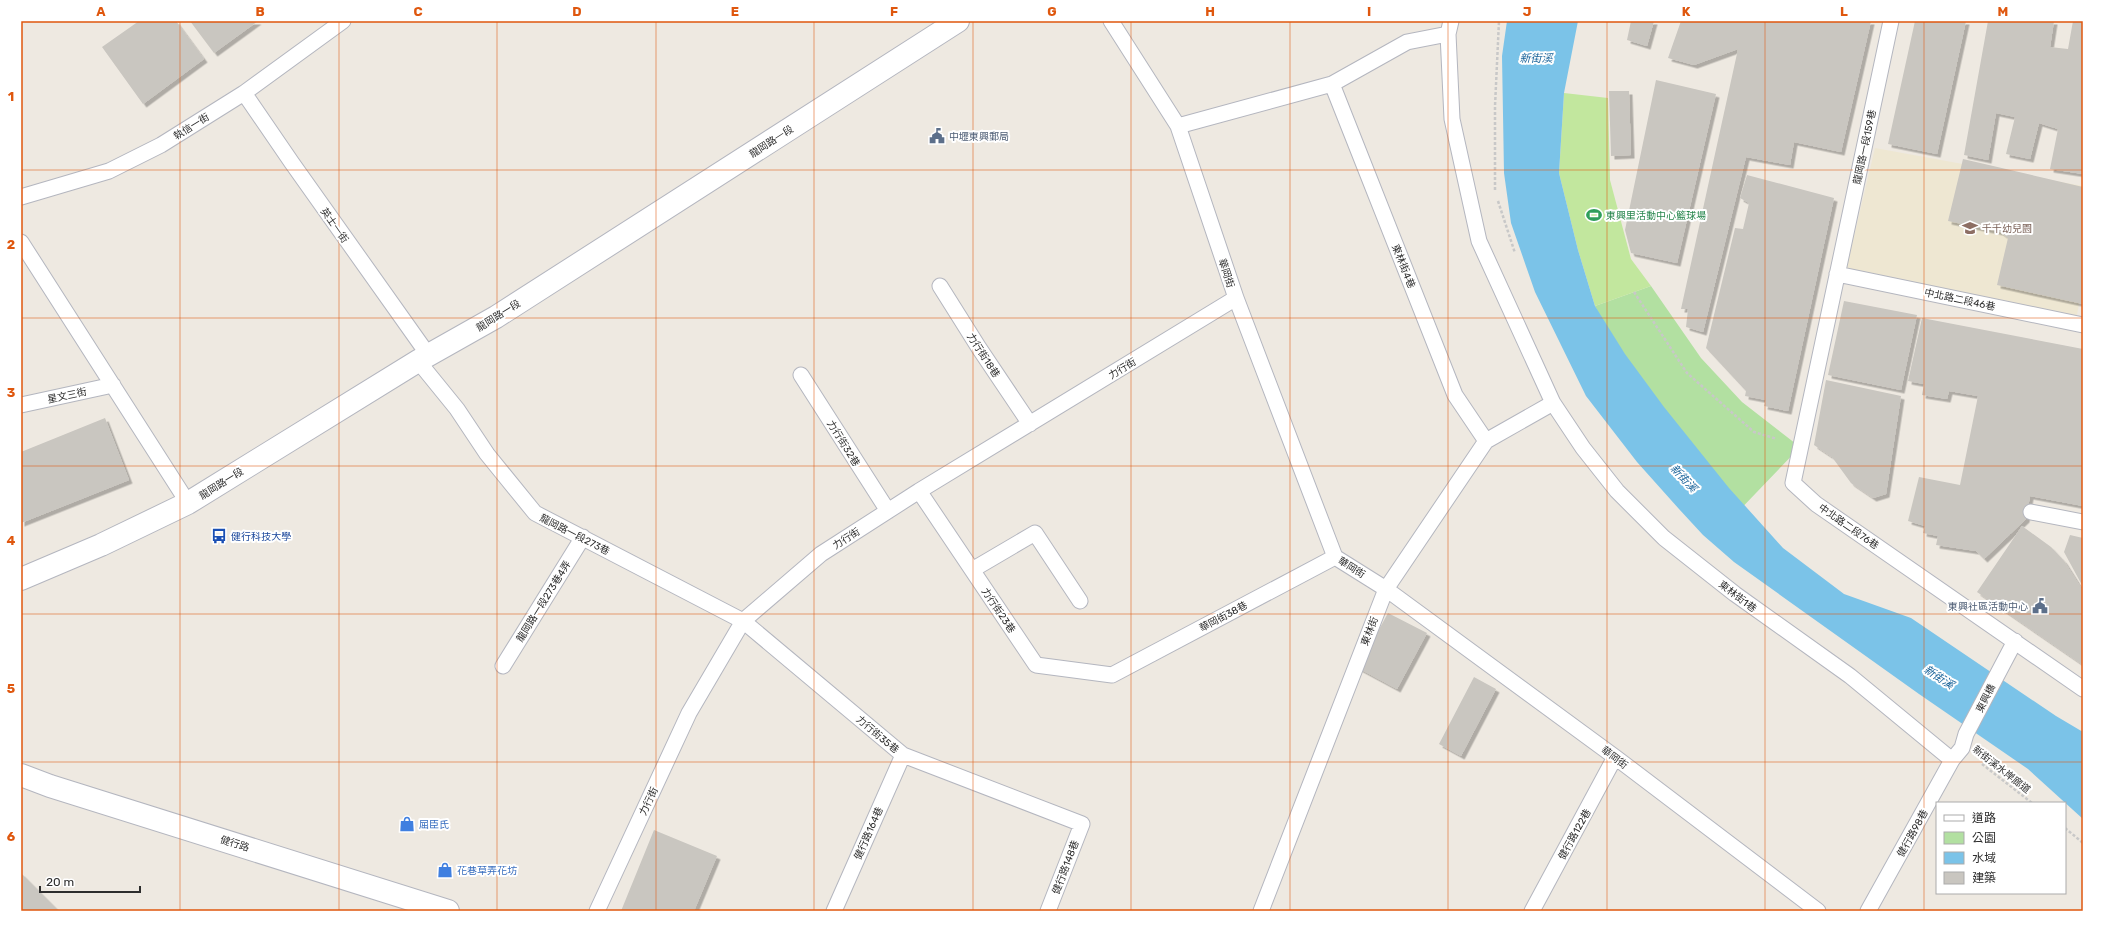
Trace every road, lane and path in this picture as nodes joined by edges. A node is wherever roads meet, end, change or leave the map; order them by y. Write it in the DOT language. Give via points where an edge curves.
graph roads {
  1 [pos="343,21"];
  2 [pos="958,21"];
  3 [pos="1111,21"];
  4 [pos="1499,21"];
  5 [pos="1891,21"];
  6 [pos="1449,28"];
  7 [pos="1332,84"];
  8 [pos="244,93"];
  9 [pos="1178,126"];
  10 [pos="1495,193"];
  11 [pos="21,197"];
  12 [pos="1498,200"];
  13 [pos="21,242"];
  14 [pos="1516,257"];
  15 [pos="1837,274"];
  16 [pos="940,286"];
  17 [pos="1634,292"];
  18 [pos="1236,298"];
  19 [pos="2083,325"];
  20 [pos="423,359"];
  21 [pos="801,375"];
  22 [pos="113,385"];
  23 [pos="1553,403"];
  24 [pos="21,405"];
  25 [pos="1030,424"];
  26 [pos="1486,441"];
  27 [pos="1800,447"];
  28 [pos="920,491"];
  29 [pos="188,503"];
  30 [pos="888,511"];
  31 [pos="2031,512"];
  32 [pos="2083,522"];
  33 [pos="583,537"];
  34 [pos="1335,557"];
  35 [pos="972,570"];
  36 [pos="21,579"];
  37 [pos="1386,588"];
  38 [pos="1080,601"];
  39 [pos="744,621"];
  40 [pos="2015,641"];
  41 [pos="503,666"];
  42 [pos="1112,675"];
  43 [pos="2083,689"];
  44 [pos="1966,734"];
  45 [pos="1962,748"];
  46 [pos="903,755"];
  47 [pos="1615,757"];
  48 [pos="1952,760"];
  49 [pos="21,775"];
  50 [pos="2031,802"];
  51 [pos="1082,824"];
  52 [pos="2066,829"];
  53 [pos="2083,842"];
  54 [pos="421,906"];
  55 [pos="448,911"];
  56 [pos="597,911"];
  57 [pos="834,911"];
  58 [pos="1048,911"];
  59 [pos="1261,911"];
  60 [pos="1532,911"];
  61 [pos="1818,911"];
  62 [pos="1868,911"];
  1 -- 8 [label="lane, 執信一街"];
  2 -- 20 [label="street, 龍岡路一段" via="496,317"];
  3 -- 9 [label="lane, 華岡街"];
  4 -- 10 [label="path"];
  5 -- 15 [label="lane, 龍岡路一段159巷"];
  6 -- 7 [label="lane" via="1407,42"];
  6 -- 23 [label="lane, 東林街1巷" via="1452,119 1479,241"];
  7 -- 9 [label="lane"];
  7 -- 26 [label="lane, 東林街4巷" via="1455,395"];
  8 -- 11 [label="lane, 執信一街" via="161,145 109,171"];
  8 -- 20 [label="lane, 英士一街"];
  9 -- 18 [label="lane, 華岡街"];
  12 -- 14 [label="path"];
  13 -- 22 [label="lane"];
  15 -- 19 [label="lane, 中北路二段46巷"];
  15 -- 27 [label="lane, 中北路二段76巷"];
  16 -- 25 [label="lane, 力行街18巷"];
  17 -- 27 [label="path" via="1687,373 1754,432"];
  18 -- 25 [label="lane, 力行街"];
  18 -- 34 [label="lane, 華岡街"];
  20 -- 29 [label="street, 龍岡路一段"];
  20 -- 33 [label="lane, 龍岡路一段273巷" via="487,454 535,513"];
  21 -- 30 [label="lane, 力行街32巷"];
  22 -- 24 [label="lane, 星文三街"];
  22 -- 29 [label="lane"];
  23 -- 26 [label="lane, 東林街"];
  23 -- 48 [label="lane, 東林街1巷" via="1583,448 1617,491 1664,538 1735,594 1850,676"];
  25 -- 28 [label="lane, 力行街"];
  26 -- 37 [label="lane, 東林街"];
  27 -- 40 [label="lane, 中北路二段76巷" via="1793,483 1810,499"];
  28 -- 30 [label="lane, 力行街"];
  28 -- 35 [label="lane, 力行街23巷"];
  29 -- 36 [label="street, 龍岡路一段" via="102,545"];
  30 -- 39 [label="lane, 力行街" via="821,554"];
  31 -- 32 [label="lane"];
  33 -- 39 [label="lane, 龍岡路一段273巷"];
  33 -- 41 [label="lane, 龍岡路一段273巷4弄"];
  34 -- 37 [label="lane, 華岡街"];
  34 -- 42 [label="lane, 華岡街38巷"];
  35 -- 38 [label="lane" via="1035,533"];
  35 -- 42 [label="lane, 力行街23巷" via="1036,665"];
  37 -- 47 [label="lane, 華岡街"];
  37 -- 59 [label="lane, 東林街"];
  39 -- 46 [label="lane, 力行街35巷"];
  39 -- 56 [label="lane, 力行街" via="689,713"];
  40 -- 43 [label="lane, 中北路二段76巷"];
  40 -- 44 [label="lane, 東興橋"];
  44 -- 45 [label="lane, 健行路98巷"];
  45 -- 48 [label="lane, 健行路98巷"];
  45 -- 50 [label="path, 新街溪水岸廊道"];
  46 -- 51 [label="lane, 力行街35巷"];
  46 -- 57 [label="lane, 健行路164巷"];
  47 -- 60 [label="lane, 健行路122巷"];
  47 -- 61 [label="lane, 華岡街"];
  48 -- 62 [label="lane, 健行路98巷"];
  49 -- 54 [label="street, 健行路" via="57,789"];
  51 -- 58 [label="lane, 健行路148巷"];
  52 -- 53 [label="path"];
  54 -- 55 [label="street, 健行路"];
}
